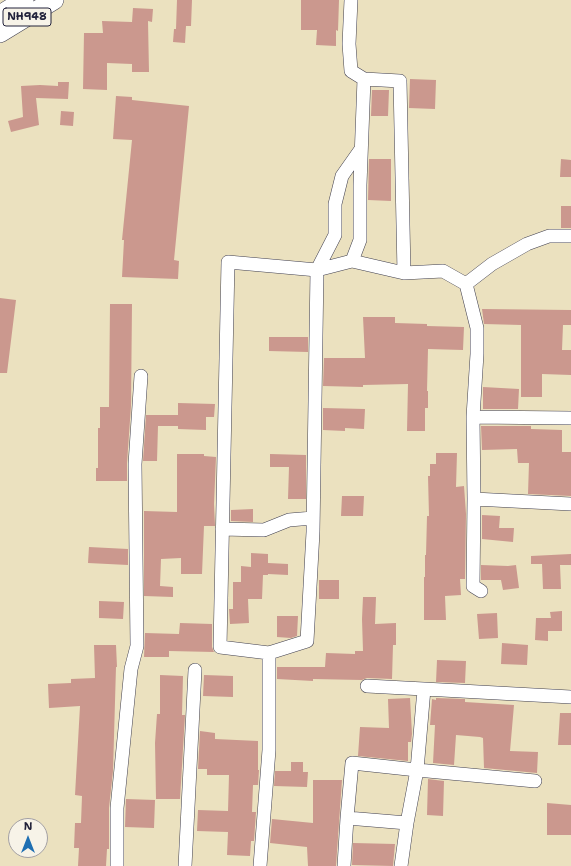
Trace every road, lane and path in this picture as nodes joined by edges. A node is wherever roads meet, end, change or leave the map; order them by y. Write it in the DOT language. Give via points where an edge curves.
graph roads {
  1 [pos="24,0"];
  2 [pos="54,0"];
  3 [pos="351,0"];
  4 [pos="0,15"];
  5 [pos="0,33"];
  6 [pos="364,79"];
  7 [pos="361,149"];
  8 [pos="571,236"];
  9 [pos="352,261"];
  10 [pos="317,270"];
  11 [pos="404,273"];
  12 [pos="466,284"];
  13 [pos="141,376"];
  14 [pos="473,417"];
  15 [pos="571,418"];
  16 [pos="474,499"];
  17 [pos="571,504"];
  18 [pos="313,518"];
  19 [pos="222,529"];
  20 [pos="481,591"];
  21 [pos="269,653"];
  22 [pos="195,670"];
  23 [pos="367,686"];
  24 [pos="424,689"];
  25 [pos="571,696"];
  26 [pos="417,770"];
  27 [pos="535,781"];
  28 [pos="347,818"];
  29 [pos="407,823"];
  30 [pos="117,866"];
  31 [pos="185,866"];
  32 [pos="260,866"];
  33 [pos="344,866"];
  34 [pos="401,866"];
  1 -- 4 [label="highway, NH948"];
  2 -- 5 [label="highway, NH948"];
  3 -- 6 [label="street" via="351,71"];
  6 -- 7 [label="street"];
  6 -- 11 [label="street" via="400,81"];
  7 -- 9 [label="street" via="360,240"];
  7 -- 10 [label="street" via="342,176 335,204 335,235"];
  8 -- 12 [label="street" via="549,236 527,244 492,264"];
  9 -- 10 [label="street"];
  9 -- 11 [label="street"];
  10 -- 18 [label="street"];
  10 -- 19 [label="street" via="228,262"];
  11 -- 12 [label="street" via="443,271"];
  12 -- 14 [label="street" via="477,328"];
  13 -- 30 [label="street" via="135,464 137,646 131,669 117,808"];
  14 -- 15 [label="street"];
  14 -- 16 [label="street"];
  16 -- 17 [label="street"];
  16 -- 20 [label="street" via="473,586"];
  18 -- 19 [label="street" via="289,520 264,530"];
  18 -- 21 [label="street" via="307,641"];
  19 -- 21 [label="street" via="220,647"];
  21 -- 32 [label="street" via="269,750"];
  22 -- 31 [label="street"];
  23 -- 24 [label="street"];
  24 -- 25 [label="street"];
  24 -- 26 [label="street"];
  26 -- 27 [label="street"];
  26 -- 28 [label="street" via="352,763"];
  26 -- 29 [label="street"];
  28 -- 29 [label="street"];
  28 -- 33 [label="street"];
  29 -- 34 [label="street"];
}
